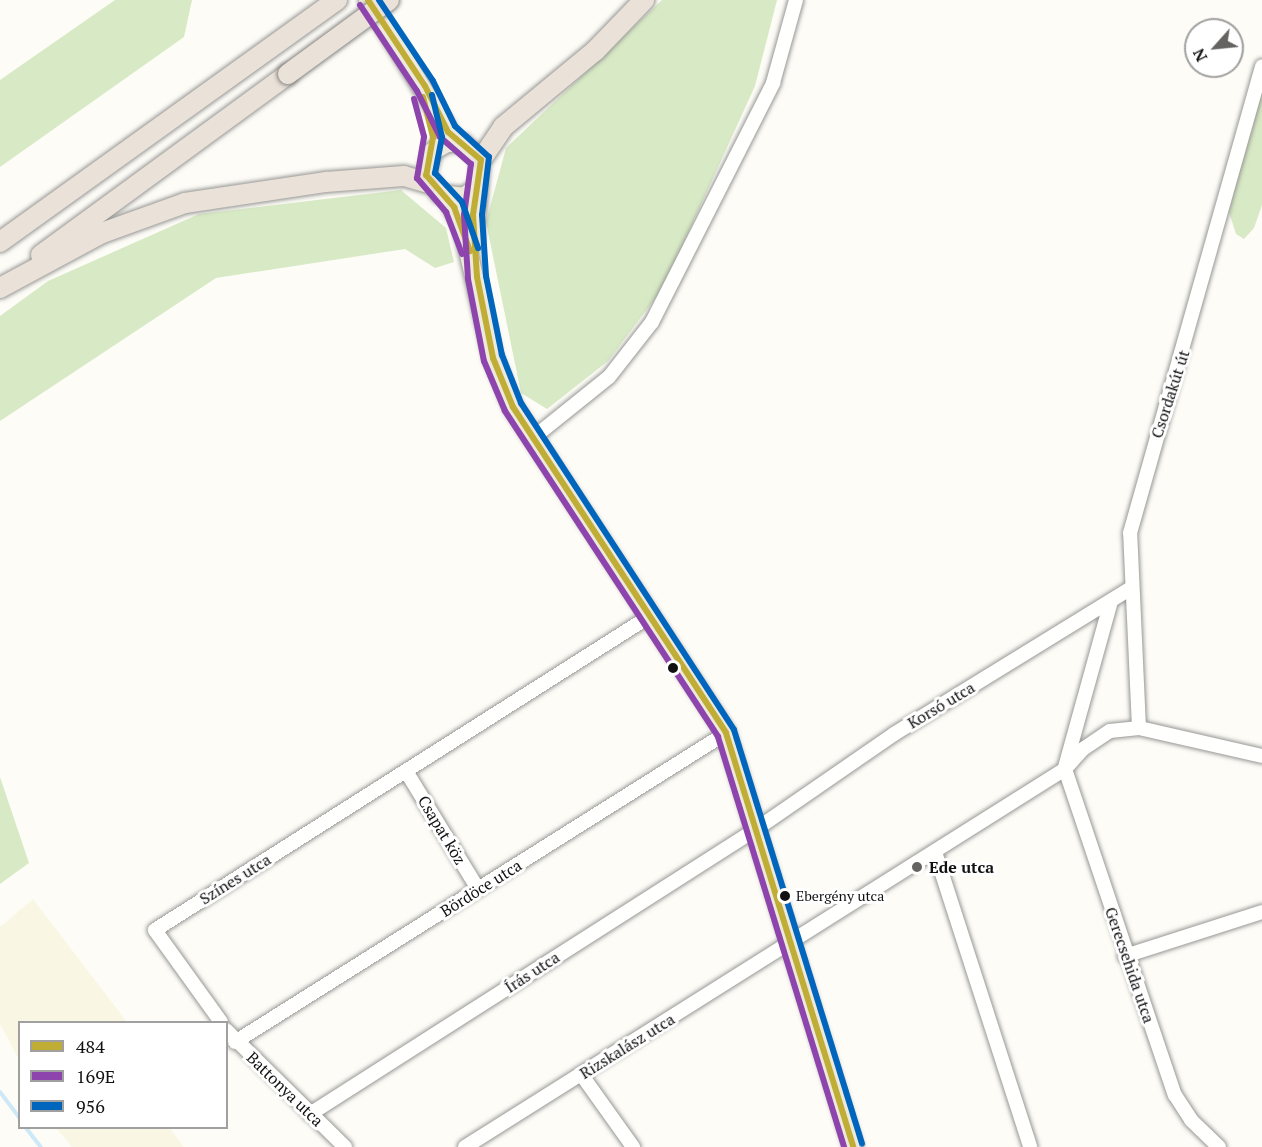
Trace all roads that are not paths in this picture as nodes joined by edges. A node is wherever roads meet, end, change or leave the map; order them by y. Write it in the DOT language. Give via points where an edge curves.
graph roads {
  1 [pos="337,0"];
  2 [pos="368,0"];
  3 [pos="389,0"];
  4 [pos="645,0"];
  5 [pos="796,0"];
  6 [pos="411,65"];
  7 [pos="1262,66"];
  8 [pos="455,142"];
  9 [pos="433,152"];
  10 [pos="481,160"];
  11 [pos="429,183"];
  12 [pos="477,188"];
  13 [pos="447,198"];
  14 [pos="0,242"];
  15 [pos="477,278"];
  16 [pos="0,286"];
  17 [pos="534,438"];
  18 [pos="1131,588"];
  19 [pos="1111,601"];
  20 [pos="650,615"];
  21 [pos="1139,729"];
  22 [pos="726,733"];
  23 [pos="1262,756"];
  24 [pos="1065,769"];
  25 [pos="406,771"];
  26 [pos="755,830"];
  27 [pos="935,852"];
  28 [pos="478,890"];
  29 [pos="1262,912"];
  30 [pos="788,943"];
  31 [pos="1125,956"];
  32 [pos="220,1021"];
  33 [pos="228,1033"];
  34 [pos="235,1042"];
  35 [pos="581,1074"];
  36 [pos="310,1114"];
  37 [pos="631,1146"];
  38 [pos="345,1147"];
  39 [pos="465,1147"];
  40 [pos="853,1147"];
  41 [pos="1030,1147"];
  42 [pos="1219,1147"];
  1 -- 14 [label="highway"];
  2 -- 6 [label="main road"];
  3 -- 16 [label="highway, bridge"];
  4 -- 10 [label="highway" via="596,51 503,128"];
  5 -- 17 [label="street" via="773,82 652,322 609,377"];
  6 -- 8 [label="main road"];
  6 -- 9 [label="main road" via="431,123"];
  7 -- 18 [label="street, Csordakút út" via="1130,533"];
  8 -- 9 [label="main road"];
  8 -- 10 [label="main road" via="471,147"];
  9 -- 11 [label="main road" via="426,167"];
  10 -- 12 [label="main road"];
  11 -- 13 [label="main road"];
  11 -- 16 [label="highway" via="404,176 326,182 185,203 102,233"];
  12 -- 13 [label="main road" via="463,197"];
  12 -- 15 [label="main road" via="473,215"];
  13 -- 15 [label="main road" via="462,225"];
  15 -- 17 [label="main road" via="501,379"];
  17 -- 20 [label="main road"];
  18 -- 19 [label="street, Korsó utca"];
  18 -- 21 [label="street, Csordakút út"];
  19 -- 24 [label="street"];
  19 -- 26 [label="street, Korsó utca" via="894,734"];
  20 -- 22 [label="main road"];
  20 -- 25 [label="street, Színes utca"];
  21 -- 23 [label="street"];
  21 -- 24 [label="street" via="1110,731 1083,749"];
  22 -- 26 [label="main road"];
  22 -- 28 [label="street, Bördöce utca"];
  24 -- 27 [label="street"];
  24 -- 31 [label="street, Gerecsehida utca"];
  25 -- 28 [label="street, Csapat köz"];
  25 -- 32 [label="street, Színes utca" via="155,930"];
  26 -- 30 [label="main road"];
  26 -- 36 [label="street, Írás utca"];
  27 -- 30 [label="street"];
  27 -- 41 [label="street"];
  28 -- 34 [label="street, Bördöce utca"];
  29 -- 31 [label="street"];
  30 -- 35 [label="street, Rizskalász utca"];
  30 -- 40 [label="main road"];
  31 -- 42 [label="street, Gerecsehida utca" via="1175,1095 1191,1120"];
  33 -- 34 [label="street, Battonya utca"];
  34 -- 36 [label="street, Battonya utca"];
  35 -- 37 [label="street"];
  35 -- 39 [label="street, Rizskalász utca"];
  36 -- 38 [label="street, Battonya utca"];
}
